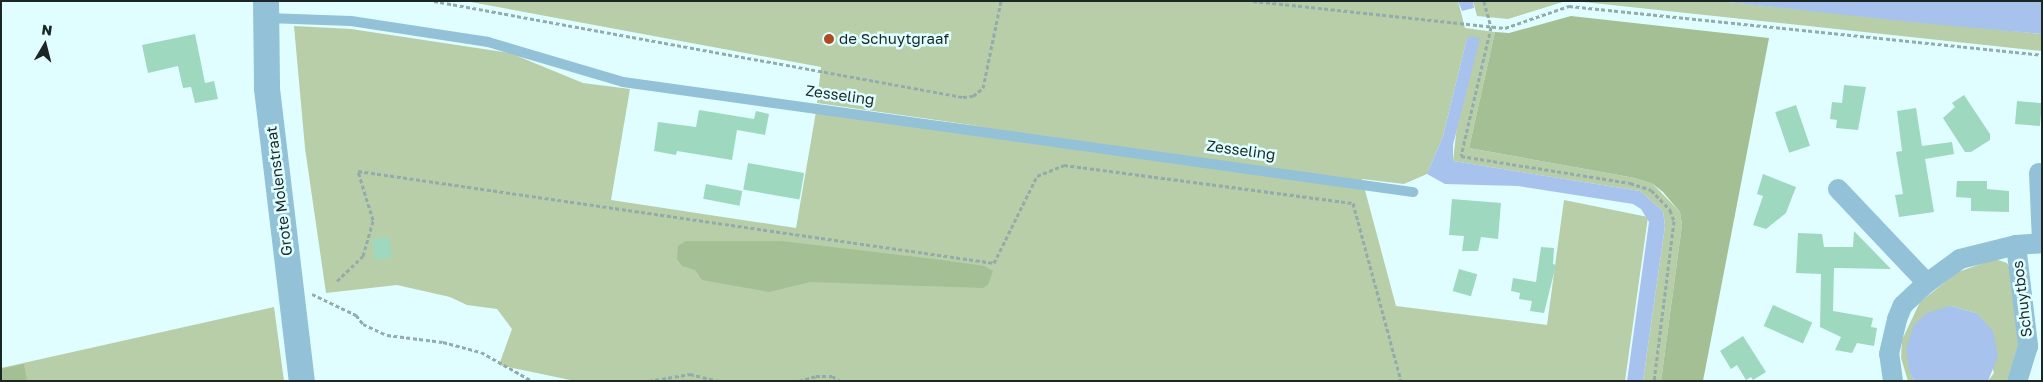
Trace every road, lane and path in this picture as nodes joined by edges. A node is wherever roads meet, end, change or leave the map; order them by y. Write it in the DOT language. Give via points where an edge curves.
graph roads {
  1 [pos="434,1"];
  2 [pos="1001,1"];
  3 [pos="1253,1"];
  4 [pos="1484,1"];
  5 [pos="266,10"];
  6 [pos="1491,27"];
  7 [pos="2042,55"];
  8 [pos="2039,173"];
  9 [pos="1838,189"];
  10 [pos="1413,192"];
  11 [pos="2042,243"];
  12 [pos="2016,245"];
  13 [pos="337,281"];
  14 [pos="1927,283"];
  15 [pos="304,291"];
  16 [pos="302,381"];
  17 [pos="532,381"];
  18 [pos="649,381"];
  19 [pos="719,381"];
  20 [pos="736,381"];
  21 [pos="744,381"];
  22 [pos="799,381"];
  23 [pos="840,381"];
  24 [pos="1401,381"];
  25 [pos="1654,381"];
  26 [pos="1893,381"];
  27 [pos="2017,381"];
  1 -- 2 [label="path" via="963,97 973,96 983,88"];
  3 -- 6 [label="path"];
  4 -- 6 [label="path"];
  5 -- 10 [label="lane, Zesseling" via="488,42 623,82"];
  5 -- 16 [label="street, Grote Molenstraat" via="268,97"];
  6 -- 7 [label="path" via="1512,28 1569,6"];
  6 -- 25 [label="path" via="1461,156 1630,183 1651,190 1670,210 1674,220"];
  8 -- 11 [label="street, Schuytbos"];
  9 -- 14 [label="street"];
  11 -- 12 [label="street, Schuytbos"];
  12 -- 14 [label="street, Schuytbos" via="1960,259"];
  12 -- 27 [label="street, Schuytbos" via="2028,346"];
  13 -- 24 [label="path" via="363,256 373,220 358,171 994,263 1038,176 1064,165 1353,203"];
  14 -- 26 [label="street, Schuytbos" via="1903,305 1897,319 1889,354"];
  15 -- 17 [label="path" via="356,315 363,324 387,335 443,342 482,352"];
  18 -- 19 [label="path" via="690,374"];
  20 -- 21 [label="path"];
  22 -- 23 [label="path" via="832,376"];
}
